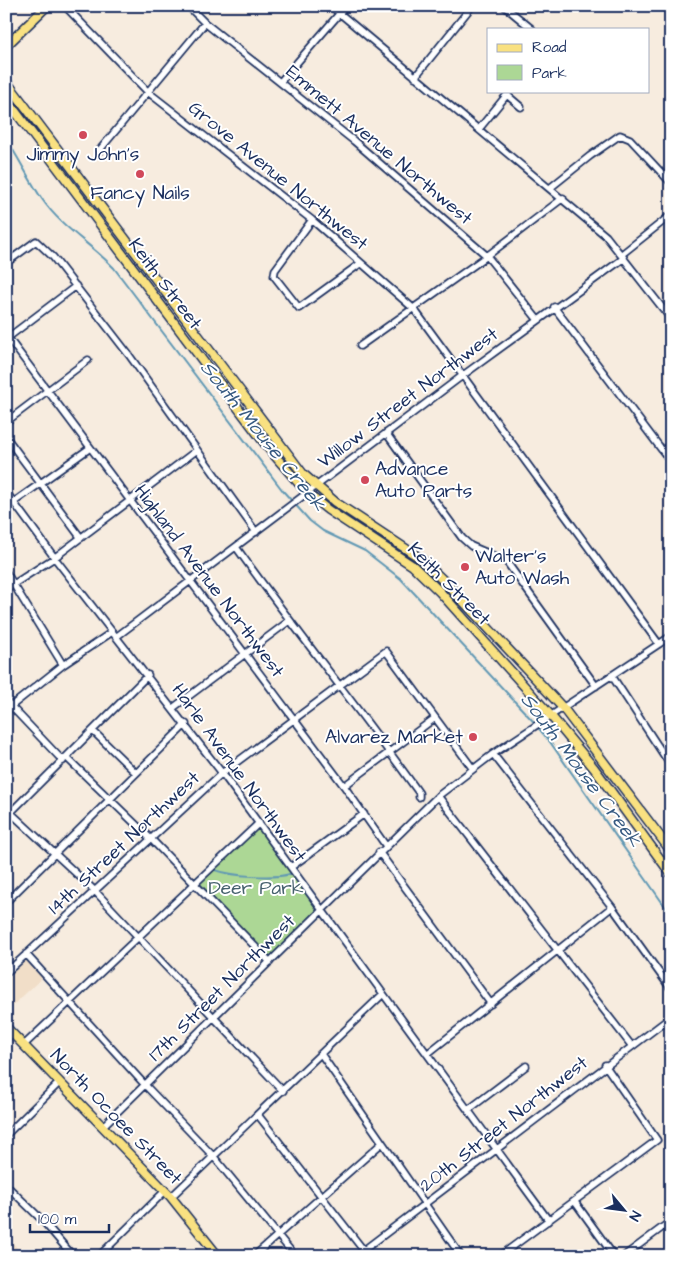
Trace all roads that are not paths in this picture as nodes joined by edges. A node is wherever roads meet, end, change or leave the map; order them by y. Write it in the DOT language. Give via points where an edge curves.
graph roads {
  1 [pos="47,6"];
  2 [pos="65,6"];
  3 [pos="188,6"];
  4 [pos="331,6"];
  5 [pos="346,6"];
  6 [pos="472,6"];
  7 [pos="504,6"];
  8 [pos="340,14"];
  9 [pos="205,23"];
  10 [pos="531,28"];
  11 [pos="6,46"];
  12 [pos="416,77"];
  13 [pos="6,81"];
  14 [pos="281,81"];
  15 [pos="148,92"];
  16 [pos="508,93"];
  17 [pos="6,98"];
  18 [pos="521,107"];
  19 [pos="479,129"];
  20 [pos="98,152"];
  21 [pos="671,183"];
  22 [pos="550,188"];
  23 [pos="87,190"];
  24 [pos="80,196"];
  25 [pos="563,198"];
  26 [pos="671,215"];
  27 [pos="312,220"];
  28 [pos="488,256"];
  29 [pos="623,256"];
  30 [pos="6,262"];
  31 [pos="360,263"];
  32 [pos="76,286"];
  33 [pos="554,307"];
  34 [pos="414,309"];
  35 [pos="671,319"];
  36 [pos="538,320"];
  37 [pos="7,337"];
  38 [pos="199,339"];
  39 [pos="190,346"];
  40 [pos="360,346"];
  41 [pos="88,360"];
  42 [pos="462,376"];
  43 [pos="48,392"];
  44 [pos="6,422"];
  45 [pos="386,433"];
  46 [pos="6,437"];
  47 [pos="90,448"];
  48 [pos="197,450"];
  49 [pos="671,462"];
  50 [pos="41,483"];
  51 [pos="317,486"];
  52 [pos="6,492"];
  53 [pos="308,494"];
  54 [pos="130,501"];
  55 [pos="14,502"];
  56 [pos="256,532"];
  57 [pos="81,538"];
  58 [pos="236,548"];
  59 [pos="54,558"];
  60 [pos="6,572"];
  61 [pos="192,581"];
  62 [pos="15,584"];
  63 [pos="448,585"];
  64 [pos="6,589"];
  65 [pos="440,592"];
  66 [pos="289,620"];
  67 [pos="114,635"];
  68 [pos="671,636"];
  69 [pos="659,644"];
  70 [pos="245,654"];
  71 [pos="63,665"];
  72 [pos="148,675"];
  73 [pos="612,676"];
  74 [pos="338,686"];
  75 [pos="596,686"];
  76 [pos="8,704"];
  77 [pos="173,708"];
  78 [pos="563,708"];
  79 [pos="551,716"];
  80 [pos="435,718"];
  81 [pos="294,719"];
  82 [pos="186,724"];
  83 [pos="93,731"];
  84 [pos="595,749"];
  85 [pos="389,752"];
  86 [pos="493,754"];
  87 [pos="65,759"];
  88 [pos="671,766"];
  89 [pos="473,769"];
  90 [pos="596,770"];
  91 [pos="136,773"];
  92 [pos="222,773"];
  93 [pos="344,786"];
  94 [pos="438,796"];
  95 [pos="419,797"];
  96 [pos="110,800"];
  97 [pos="364,814"];
  98 [pos="9,815"];
  99 [pos="259,823"];
  100 [pos="656,830"];
  101 [pos="644,838"];
  102 [pos="149,840"];
  103 [pos="386,846"];
  104 [pos="671,851"];
  105 [pos="379,852"];
  106 [pos="56,854"];
  107 [pos="291,868"];
  108 [pos="671,874"];
  109 [pos="193,884"];
  110 [pos="94,890"];
  111 [pos="6,902"];
  112 [pos="612,907"];
  113 [pos="321,910"];
  114 [pos="138,936"];
  115 [pos="557,951"];
  116 [pos="26,954"];
  117 [pos="270,962"];
  118 [pos="6,973"];
  119 [pos="671,989"];
  120 [pos="383,994"];
  121 [pos="69,1002"];
  122 [pos="491,1004"];
  123 [pos="215,1017"];
  124 [pos="671,1017"];
  125 [pos="6,1027"];
  126 [pos="24,1045"];
  127 [pos="631,1045"];
  128 [pos="321,1054"];
  129 [pos="427,1054"];
  130 [pos="605,1065"];
  131 [pos="526,1066"];
  132 [pos="60,1082"];
  133 [pos="144,1085"];
  134 [pos="282,1091"];
  135 [pos="468,1110"];
  136 [pos="258,1115"];
  137 [pos="102,1126"];
  138 [pos="6,1135"];
  139 [pos="382,1143"];
  140 [pos="497,1150"];
  141 [pos="214,1157"];
  142 [pos="6,1185"];
  143 [pos="168,1194"];
  144 [pos="322,1196"];
  145 [pos="575,1202"];
  146 [pos="424,1205"];
  147 [pos="549,1221"];
  148 [pos="671,1221"];
  149 [pos="278,1235"];
  150 [pos="366,1253"];
  151 [pos="73,1256"];
  152 [pos="99,1256"];
  153 [pos="218,1256"];
  154 [pos="254,1256"];
  155 [pos="295,1256"];
  156 [pos="356,1256"];
  157 [pos="461,1256"];
  158 [pos="500,1256"];
  159 [pos="614,1256"];
  160 [pos="624,1256"];
  1 -- 11 [label="main road"];
  2 -- 15 [label="street, Grove Avenue Northwest"];
  3 -- 9 [label="street, Emmett Avenue Northwest"];
  4 -- 8 [label="street"];
  5 -- 8 [label="street"];
  6 -- 12 [label="street"];
  7 -- 10 [label="street"];
  8 -- 12 [label="street"];
  8 -- 14 [label="street"];
  9 -- 14 [label="street, Emmett Avenue Northwest"];
  9 -- 15 [label="street"];
  12 -- 19 [label="street"];
  13 -- 23 [label="main road, Keith Street"];
  14 -- 28 [label="street, Emmett Avenue Northwest"];
  15 -- 20 [label="street"];
  15 -- 27 [label="street, Grove Avenue Northwest"];
  16 -- 18 [label="street"];
  16 -- 19 [label="street"];
  17 -- 24 [label="main road, Keith Street"];
  19 -- 22 [label="street"];
  21 -- 22 [label="street" via="630,139 620,135"];
  22 -- 25 [label="street"];
  23 -- 24 [label="main road"];
  23 -- 38 [label="main road, Keith Street"];
  24 -- 39 [label="main road, Keith Street"];
  25 -- 28 [label="street"];
  25 -- 29 [label="street" via="606,236"];
  26 -- 29 [label="street, Willow Street Northwest"];
  27 -- 31 [label="street, Grove Avenue Northwest"];
  27 -- 31 [label="street" via="275,270 274,276 299,308"];
  28 -- 34 [label="street"];
  28 -- 36 [label="street, Emmett Avenue Northwest"];
  29 -- 33 [label="street, Willow Street Northwest"];
  29 -- 35 [label="street"];
  30 -- 32 [label="street" via="36,241"];
  31 -- 34 [label="street, Grove Avenue Northwest"];
  32 -- 37 [label="street"];
  32 -- 48 [label="street"];
  33 -- 36 [label="street, Willow Street Northwest"];
  33 -- 49 [label="street"];
  34 -- 40 [label="street"];
  34 -- 42 [label="street, Grove Avenue Northwest"];
  36 -- 42 [label="street, Willow Street Northwest"];
  37 -- 43 [label="street, Highland Avenue Northwest"];
  38 -- 39 [label="main road"];
  38 -- 51 [label="main road, Keith Street" via="297,467"];
  39 -- 53 [label="main road, Keith Street"];
  41 -- 43 [label="street"];
  42 -- 45 [label="street, Willow Street Northwest"];
  42 -- 69 [label="street, Grove Avenue Northwest"];
  43 -- 44 [label="street"];
  43 -- 47 [label="street, Highland Avenue Northwest"];
  45 -- 51 [label="street, Willow Street Northwest"];
  45 -- 75 [label="street" via="462,538 471,546 506,561"];
  46 -- 50 [label="street"];
  47 -- 50 [label="street"];
  47 -- 54 [label="street, Highland Avenue Northwest"];
  48 -- 54 [label="street"];
  48 -- 56 [label="street"];
  50 -- 55 [label="street"];
  50 -- 57 [label="street"];
  51 -- 53 [label="street, Willow Street Northwest"];
  51 -- 63 [label="main road, Keith Street" via="335,502 420,558"];
  52 -- 55 [label="street, Harle Avenue Northwest"];
  53 -- 56 [label="street, Willow Street Northwest"];
  53 -- 65 [label="main road, Keith Street" via="413,566"];
  54 -- 57 [label="street"];
  54 -- 61 [label="street, Highland Avenue Northwest"];
  55 -- 59 [label="street, Harle Avenue Northwest"];
  56 -- 58 [label="street, Willow Street Northwest"];
  57 -- 59 [label="street"];
  58 -- 61 [label="street, Willow Street Northwest"];
  58 -- 66 [label="street"];
  59 -- 62 [label="street"];
  59 -- 67 [label="street, Harle Avenue Northwest"];
  60 -- 62 [label="street"];
  61 -- 67 [label="street, Willow Street Northwest"];
  61 -- 70 [label="street, Highland Avenue Northwest"];
  62 -- 64 [label="street"];
  62 -- 71 [label="street"];
  63 -- 65 [label="street"];
  63 -- 78 [label="main road, Keith Street"];
  65 -- 79 [label="main road, Keith Street"];
  66 -- 70 [label="street"];
  66 -- 74 [label="street"];
  67 -- 71 [label="street, Willow Street Northwest"];
  67 -- 72 [label="street, Harle Avenue Northwest"];
  68 -- 69 [label="street, 17th Street Northwest"];
  69 -- 73 [label="street, 17th Street Northwest"];
  70 -- 77 [label="street"];
  70 -- 81 [label="street, Highland Avenue Northwest"];
  71 -- 76 [label="street, Willow Street Northwest"];
  72 -- 77 [label="street, Harle Avenue Northwest"];
  72 -- 83 [label="street"];
  73 -- 75 [label="street, 17th Street Northwest"];
  73 -- 88 [label="street"];
  74 -- 80 [label="street, 14th Street Northwest" via="386,651"];
  74 -- 81 [label="street, 14th Street Northwest"];
  74 -- 85 [label="street"];
  75 -- 78 [label="street, 17th Street Northwest"];
  76 -- 87 [label="street"];
  77 -- 82 [label="street, Harle Avenue Northwest"];
  78 -- 79 [label="street, 17th Street Northwest"];
  78 -- 84 [label="main road, Keith Street"];
  79 -- 86 [label="street, 17th Street Northwest"];
  79 -- 90 [label="main road, Keith Street"];
  80 -- 85 [label="street"];
  80 -- 89 [label="street"];
  81 -- 92 [label="street, 14th Street Northwest"];
  81 -- 93 [label="street, Highland Avenue Northwest"];
  82 -- 91 [label="street"];
  82 -- 92 [label="street, Harle Avenue Northwest"];
  83 -- 87 [label="street"];
  83 -- 91 [label="street"];
  84 -- 90 [label="main road"];
  84 -- 100 [label="main road, Keith Street"];
  85 -- 93 [label="street"];
  85 -- 95 [label="street"];
  86 -- 89 [label="street, 17th Street Northwest"];
  86 -- 112 [label="street"];
  87 -- 96 [label="street"];
  87 -- 98 [label="street"];
  89 -- 94 [label="street, 17th Street Northwest"];
  90 -- 101 [label="main road, Keith Street"];
  91 -- 96 [label="street"];
  92 -- 99 [label="street, Harle Avenue Northwest"];
  92 -- 102 [label="street, 14th Street Northwest"];
  93 -- 97 [label="street, Highland Avenue Northwest"];
  94 -- 103 [label="street, 17th Street Northwest"];
  94 -- 115 [label="street"];
  96 -- 102 [label="street"];
  96 -- 106 [label="street"];
  97 -- 103 [label="street, Highland Avenue Northwest"];
  97 -- 107 [label="street"];
  98 -- 106 [label="street"];
  99 -- 107 [label="street, Harle Avenue Northwest"];
  99 -- 109 [label="street"];
  100 -- 101 [label="street"];
  100 -- 104 [label="main road, Keith Street"];
  101 -- 108 [label="main road, Keith Street"];
  102 -- 109 [label="street"];
  102 -- 110 [label="street, 14th Street Northwest"];
  103 -- 105 [label="street, 17th Street Northwest"];
  105 -- 113 [label="street, 17th Street Northwest"];
  105 -- 122 [label="street"];
  106 -- 110 [label="street"];
  106 -- 111 [label="street"];
  107 -- 113 [label="street, Harle Avenue Northwest"];
  109 -- 114 [label="street"];
  109 -- 117 [label="street"];
  110 -- 114 [label="street"];
  110 -- 116 [label="street, 14th Street Northwest"];
  112 -- 115 [label="street"];
  112 -- 119 [label="street"];
  113 -- 117 [label="street, 17th Street Northwest"];
  113 -- 120 [label="street, Harle Avenue Northwest"];
  114 -- 121 [label="street"];
  114 -- 123 [label="street"];
  115 -- 122 [label="street"];
  115 -- 127 [label="street"];
  116 -- 118 [label="street, 14th Street Northwest"];
  116 -- 121 [label="street"];
  117 -- 123 [label="street, 17th Street Northwest"];
  120 -- 128 [label="street"];
  120 -- 129 [label="street, Harle Avenue Northwest"];
  121 -- 126 [label="street"];
  121 -- 133 [label="street"];
  122 -- 129 [label="street"];
  123 -- 133 [label="street, 17th Street Northwest"];
  123 -- 134 [label="street"];
  124 -- 127 [label="street, 20th Street Northwest"];
  125 -- 126 [label="main road, North Ocoee Street"];
  126 -- 132 [label="main road, North Ocoee Street"];
  127 -- 130 [label="street, 20th Street Northwest"];
  128 -- 134 [label="street"];
  128 -- 139 [label="street"];
  129 -- 135 [label="street, Harle Avenue Northwest"];
  130 -- 140 [label="street, 20th Street Northwest"];
  130 -- 145 [label="street" via="657,1140"];
  131 -- 135 [label="street"];
  132 -- 137 [label="main road, North Ocoee Street"];
  132 -- 138 [label="street"];
  133 -- 137 [label="street, 17th Street Northwest"];
  133 -- 141 [label="street"];
  134 -- 136 [label="street"];
  135 -- 140 [label="street, Harle Avenue Northwest"];
  136 -- 141 [label="street"];
  136 -- 144 [label="street"];
  137 -- 143 [label="main road, North Ocoee Street"];
  139 -- 144 [label="street"];
  139 -- 146 [label="street"];
  140 -- 146 [label="street, 20th Street Northwest"];
  140 -- 147 [label="street, Harle Avenue Northwest"];
  141 -- 143 [label="street"];
  141 -- 149 [label="street"];
  142 -- 151 [label="street"];
  143 -- 152 [label="street"];
  143 -- 153 [label="main road, North Ocoee Street"];
  144 -- 149 [label="street"];
  144 -- 150 [label="street"];
  145 -- 147 [label="street"];
  145 -- 159 [label="street"];
  146 -- 150 [label="street, 20th Street Northwest"];
  146 -- 157 [label="street"];
  147 -- 158 [label="street"];
  148 -- 160 [label="street"];
  149 -- 154 [label="street"];
  149 -- 155 [label="street"];
  150 -- 156 [label="street, 20th Street Northwest"];
}
